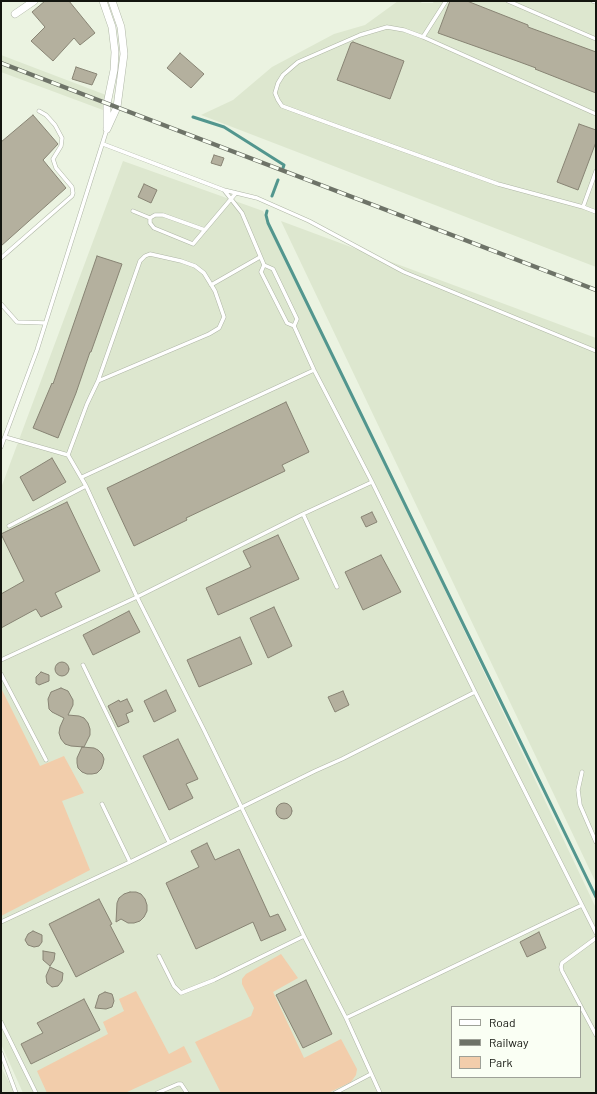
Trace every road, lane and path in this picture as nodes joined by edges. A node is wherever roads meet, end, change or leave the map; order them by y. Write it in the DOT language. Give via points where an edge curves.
graph roads {
  1 [pos="34,1"];
  2 [pos="103,1"];
  3 [pos="112,1"];
  4 [pos="446,1"];
  5 [pos="508,1"];
  6 [pos="593,1"];
  7 [pos="596,2"];
  8 [pos="14,14"];
  9 [pos="423,37"];
  10 [pos="596,39"];
  11 [pos="39,111"];
  12 [pos="596,114"];
  13 [pos="107,129"];
  14 [pos="103,144"];
  15 [pos="596,171"];
  16 [pos="224,190"];
  17 [pos="236,193"];
  18 [pos="231,199"];
  19 [pos="583,207"];
  20 [pos="133,211"];
  21 [pos="596,212"];
  22 [pos="150,218"];
  23 [pos="205,230"];
  24 [pos="260,257"];
  25 [pos="1,258"];
  26 [pos="264,265"];
  27 [pos="211,285"];
  28 [pos="1,304"];
  29 [pos="45,323"];
  30 [pos="294,326"];
  31 [pos="596,351"];
  32 [pos="314,370"];
  33 [pos="98,381"];
  34 [pos="4,437"];
  35 [pos="1,447"];
  36 [pos="68,455"];
  37 [pos="82,477"];
  38 [pos="372,482"];
  39 [pos="86,486"];
  40 [pos="303,514"];
  41 [pos="9,526"];
  42 [pos="337,587"];
  43 [pos="137,597"];
  44 [pos="1,660"];
  45 [pos="83,665"];
  46 [pos="1,674"];
  47 [pos="475,692"];
  48 [pos="46,760"];
  49 [pos="582,772"];
  50 [pos="102,804"];
  51 [pos="242,807"];
  52 [pos="169,842"];
  53 [pos="596,842"];
  54 [pos="130,862"];
  55 [pos="582,905"];
  56 [pos="1,922"];
  57 [pos="596,933"];
  58 [pos="304,936"];
  59 [pos="596,938"];
  60 [pos="159,956"];
  61 [pos="581,1006"];
  62 [pos="581,1007"];
  63 [pos="346,1018"];
  64 [pos="1,1022"];
  65 [pos="596,1035"];
  66 [pos="1,1053"];
  67 [pos="371,1074"];
  68 [pos="16,1093"];
  69 [pos="36,1093"];
  70 [pos="157,1093"];
  71 [pos="187,1093"];
  72 [pos="335,1093"];
  73 [pos="380,1093"];
  1 -- 8 [label="street"];
  2 -- 13 [label="street" via="112,28 115,52 107,104"];
  3 -- 13 [label="street" via="121,27 124,54 117,107"];
  4 -- 9 [label="lane"];
  5 -- 10 [label="lane"];
  6 -- 7 [label="lane"];
  9 -- 12 [label="lane"];
  9 -- 19 [label="lane" via="387,27 360,35 298,62 283,75 275,93 282,106 498,184"];
  11 -- 25 [label="lane" via="55,124 62,138 61,146 53,159 56,168 72,187 73,193"];
  13 -- 14 [label="lane"];
  14 -- 16 [label="lane"];
  14 -- 29 [label="lane"];
  15 -- 19 [label="lane"];
  16 -- 17 [label="lane"];
  16 -- 18 [label="lane"];
  17 -- 18 [label="lane"];
  17 -- 31 [label="lane" via="257,198 309,221 404,272"];
  18 -- 23 [label="lane"];
  18 -- 24 [label="lane" via="242,213"];
  19 -- 21 [label="lane"];
  20 -- 22 [label="lane"];
  22 -- 23 [label="lane" via="163,215"];
  22 -- 23 [label="lane" via="154,228 190,244"];
  24 -- 26 [label="lane"];
  24 -- 27 [label="lane"];
  26 -- 30 [label="lane" via="261,272 287,322"];
  26 -- 30 [label="lane" via="272,269 294,312 297,319"];
  27 -- 33 [label="lane" via="224,317 219,328"];
  27 -- 33 [label="lane" via="204,273 195,266 150,254 145,256 140,261"];
  28 -- 29 [label="lane" via="17,322"];
  29 -- 34 [label="lane"];
  30 -- 32 [label="lane"];
  32 -- 37 [label="lane"];
  32 -- 38 [label="lane"];
  33 -- 36 [label="lane"];
  34 -- 35 [label="lane"];
  34 -- 36 [label="lane"];
  36 -- 37 [label="lane"];
  37 -- 39 [label="lane"];
  38 -- 40 [label="lane"];
  38 -- 47 [label="lane"];
  39 -- 41 [label="lane"];
  39 -- 43 [label="lane"];
  40 -- 42 [label="lane"];
  40 -- 43 [label="lane"];
  43 -- 44 [label="lane"];
  43 -- 51 [label="lane"];
  45 -- 52 [label="lane"];
  46 -- 48 [label="lane"];
  47 -- 51 [label="lane"];
  47 -- 55 [label="lane"];
  49 -- 53 [label="lane" via="578,790 580,805"];
  50 -- 54 [label="lane"];
  51 -- 52 [label="lane"];
  51 -- 58 [label="lane"];
  52 -- 54 [label="lane"];
  54 -- 56 [label="lane"];
  55 -- 57 [label="lane"];
  55 -- 63 [label="lane"];
  58 -- 60 [label="lane" via="214,980 181,993 174,986"];
  58 -- 63 [label="lane"];
  59 -- 61 [label="lane" via="561,967"];
  62 -- 65 [label="lane"];
  63 -- 67 [label="lane"];
  64 -- 69 [label="lane"];
  66 -- 68 [label="lane"];
  67 -- 72 [label="lane"];
  67 -- 73 [label="lane"];
  70 -- 71 [label="lane" via="181,1084"];
}
